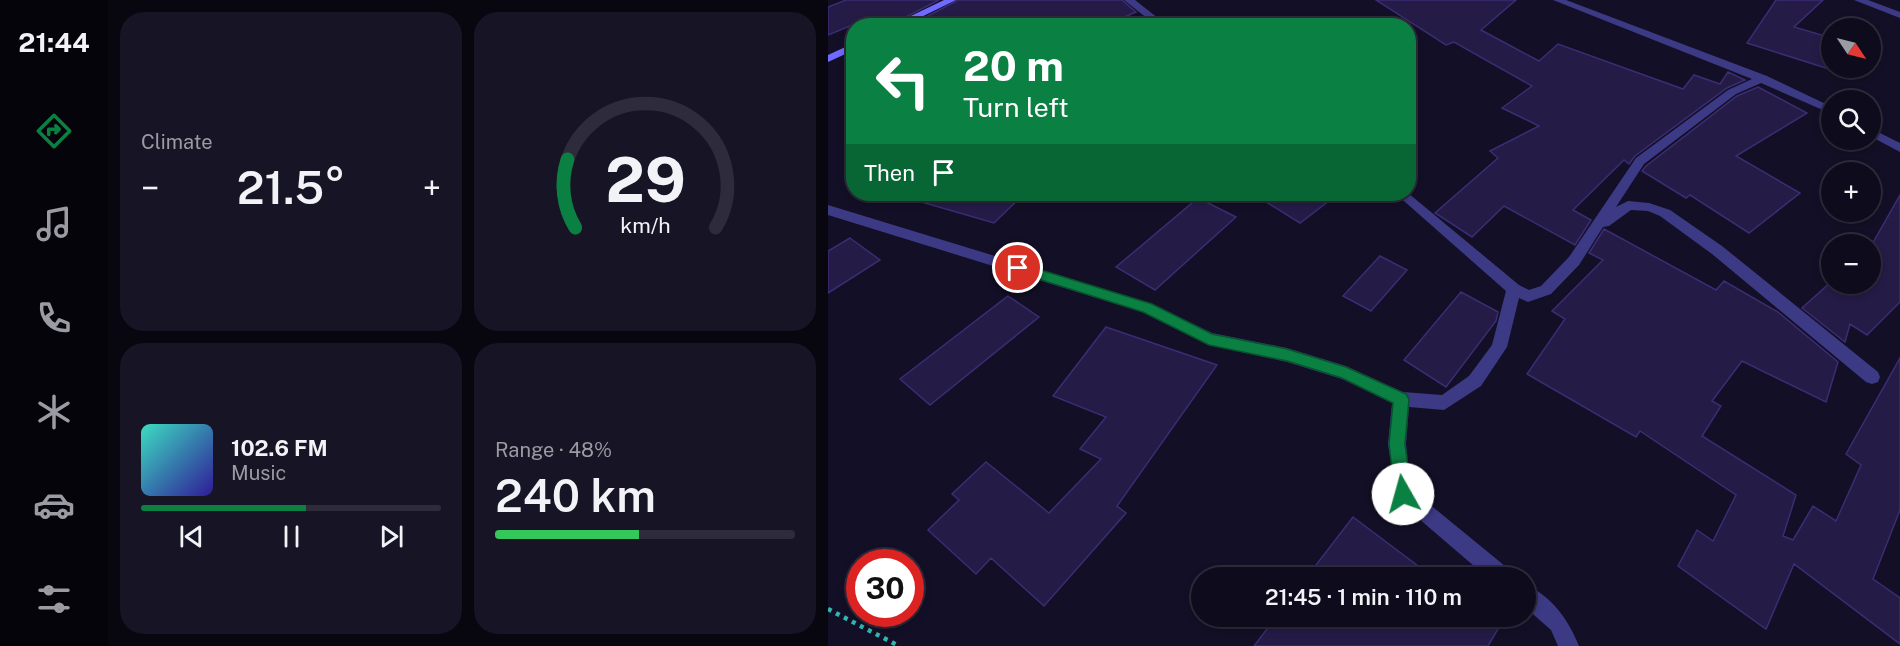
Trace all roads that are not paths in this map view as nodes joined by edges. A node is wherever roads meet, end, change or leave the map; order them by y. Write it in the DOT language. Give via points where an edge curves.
graph roads {
  1 [pos="951,0"];
  2 [pos="1129,0"];
  3 [pos="1558,0"];
  4 [pos="1859,0"];
  5 [pos="1900,15"];
  6 [pos="912,18"];
  7 [pos="1153,18"];
  8 [pos="846,50"];
  9 [pos="828,59"];
  10 [pos="1763,78"];
  11 [pos="1821,106"];
  12 [pos="1881,137"];
  13 [pos="1900,148"];
  14 [pos="1410,201"];
  15 [pos="828,210"];
  16 [pos="1596,228"];
  17 [pos="1514,289"];
  18 [pos="1872,377"];
  19 [pos="1401,399"];
  20 [pos="1491,567"];
  21 [pos="1536,604"];
  22 [pos="1569,646"];
  1 -- 6 [label="street"];
  2 -- 7 [label="street"];
  3 -- 10 [label="street"];
  4 -- 5 [label="street"];
  8 -- 9 [label="street"];
  10 -- 11 [label="street"];
  10 -- 16 [label="street" via="1732,92 1640,161"];
  12 -- 13 [label="street"];
  14 -- 17 [label="street"];
  15 -- 19 [label="street" via="1147,308 1209,339 1287,355 1346,373"];
  16 -- 17 [label="street" via="1574,261 1546,290 1528,296"];
  16 -- 18 [label="street" via="1628,205 1665,213 1717,250"];
  17 -- 19 [label="street" via="1499,347 1475,381 1444,403"];
  19 -- 20 [label="street" via="1397,444 1403,494"];
  21 -- 22 [label="street" via="1558,623"];
}
